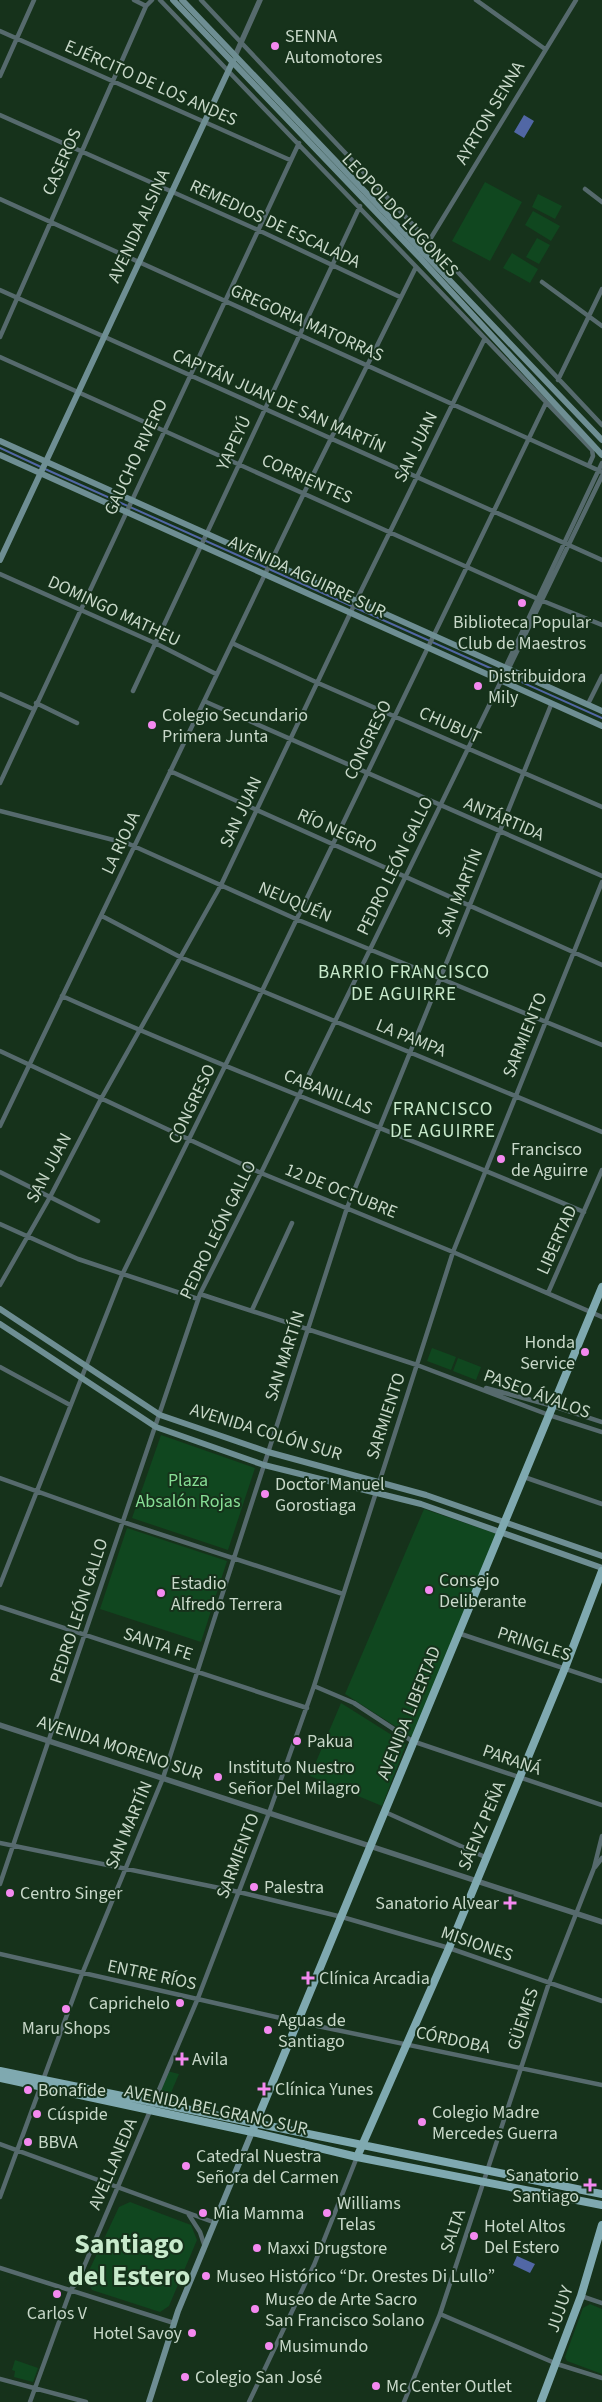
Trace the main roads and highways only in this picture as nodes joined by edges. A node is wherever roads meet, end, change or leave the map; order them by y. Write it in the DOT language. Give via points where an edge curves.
graph roads {
  1 [pos="173,0"];
  2 [pos="182,0"];
  3 [pos="235,56"];
  4 [pos="232,63"];
  5 [pos="602,440"];
  6 [pos="0,441"];
  7 [pos="0,455"];
  8 [pos="602,455"];
  9 [pos="43,466"];
  10 [pos="0,560"];
  11 [pos="354,606"];
  12 [pos="602,711"];
  13 [pos="602,726"];
  14 [pos="602,1288"];
  15 [pos="0,1310"];
  16 [pos="0,1324"];
  17 [pos="504,1522"];
  18 [pos="500,1534"];
  19 [pos="602,1556"];
  20 [pos="602,1570"];
  21 [pos="0,2071"];
  22 [pos="0,2078"];
  23 [pos="41,2084"];
  24 [pos="256,2123"];
  25 [pos="252,2132"];
  26 [pos="361,2145"];
  27 [pos="357,2157"];
  28 [pos="602,2194"];
  29 [pos="602,2205"];
  30 [pos="602,2225"];
  31 [pos="149,2402"];
  32 [pos="541,2402"];
  1 -- 4 [label="main road, LEOPOLDO LUGONES"];
  2 -- 3 [label="main road, LEOPOLDO LUGONES"];
  3 -- 4 [label="main road, AVENIDA ALSINA"];
  3 -- 5 [label="main road, LEOPOLDO LUGONES"];
  4 -- 8 [label="main road, LEOPOLDO LUGONES" via="420,258"];
  4 -- 9 [label="main road, AVENIDA ALSINA"];
  6 -- 9 [label="main road, AVENIDA AGUIRRE SUR"];
  7 -- 9 [label="main road, AVENIDA AGUIRRE SUR"];
  9 -- 10 [label="main road, AVENIDA ALSINA"];
  9 -- 11 [label="main road, AVENIDA AGUIRRE SUR" via="131,500 270,563"];
  9 -- 11 [label="main road, AVENIDA AGUIRRE SUR" via="127,510 266,572"];
  11 -- 12 [label="main road, AVENIDA AGUIRRE SUR" via="434,637"];
  11 -- 13 [label="main road, AVENIDA AGUIRRE SUR" via="429,647"];
  14 -- 17 [label="main road, AVENIDA LIBERTAD"];
  15 -- 17 [label="main road, AVENIDA COLÓN SUR" via="160,1415 268,1452 380,1482"];
  16 -- 18 [label="main road, AVENIDA COLÓN SUR" via="156,1427 264,1465 421,1504"];
  17 -- 18 [label="main road, AVENIDA LIBERTAD"];
  17 -- 19 [label="main road, AVENIDA COLÓN SUR"];
  18 -- 20 [label="main road, AVENIDA COLÓN SUR"];
  18 -- 24 [label="main road, AVENIDA LIBERTAD"];
  20 -- 26 [label="main road, SÁENZ PEÑA" via="449,1948"];
  21 -- 23 [label="main road, AVENIDA BELGRANO SUR"];
  22 -- 23 [label="main road, AVENIDA BELGRANO SUR"];
  23 -- 24 [label="main road, AVENIDA BELGRANO SUR"];
  23 -- 25 [label="main road, AVENIDA BELGRANO SUR"];
  24 -- 25 [label="main road, AVENIDA LIBERTAD"];
  24 -- 26 [label="main road, AVENIDA BELGRANO SUR"];
  25 -- 27 [label="main road, AVENIDA BELGRANO SUR"];
  25 -- 31 [label="main road, AVENIDA LIBERTAD" via="204,2244"];
  26 -- 27 [label="main road, SÁENZ PEÑA"];
  26 -- 28 [label="main road, AVENIDA BELGRANO SUR"];
  27 -- 29 [label="main road, AVENIDA BELGRANO SUR"];
  30 -- 32 [label="main road, JUJUY" via="581,2296"];
}
